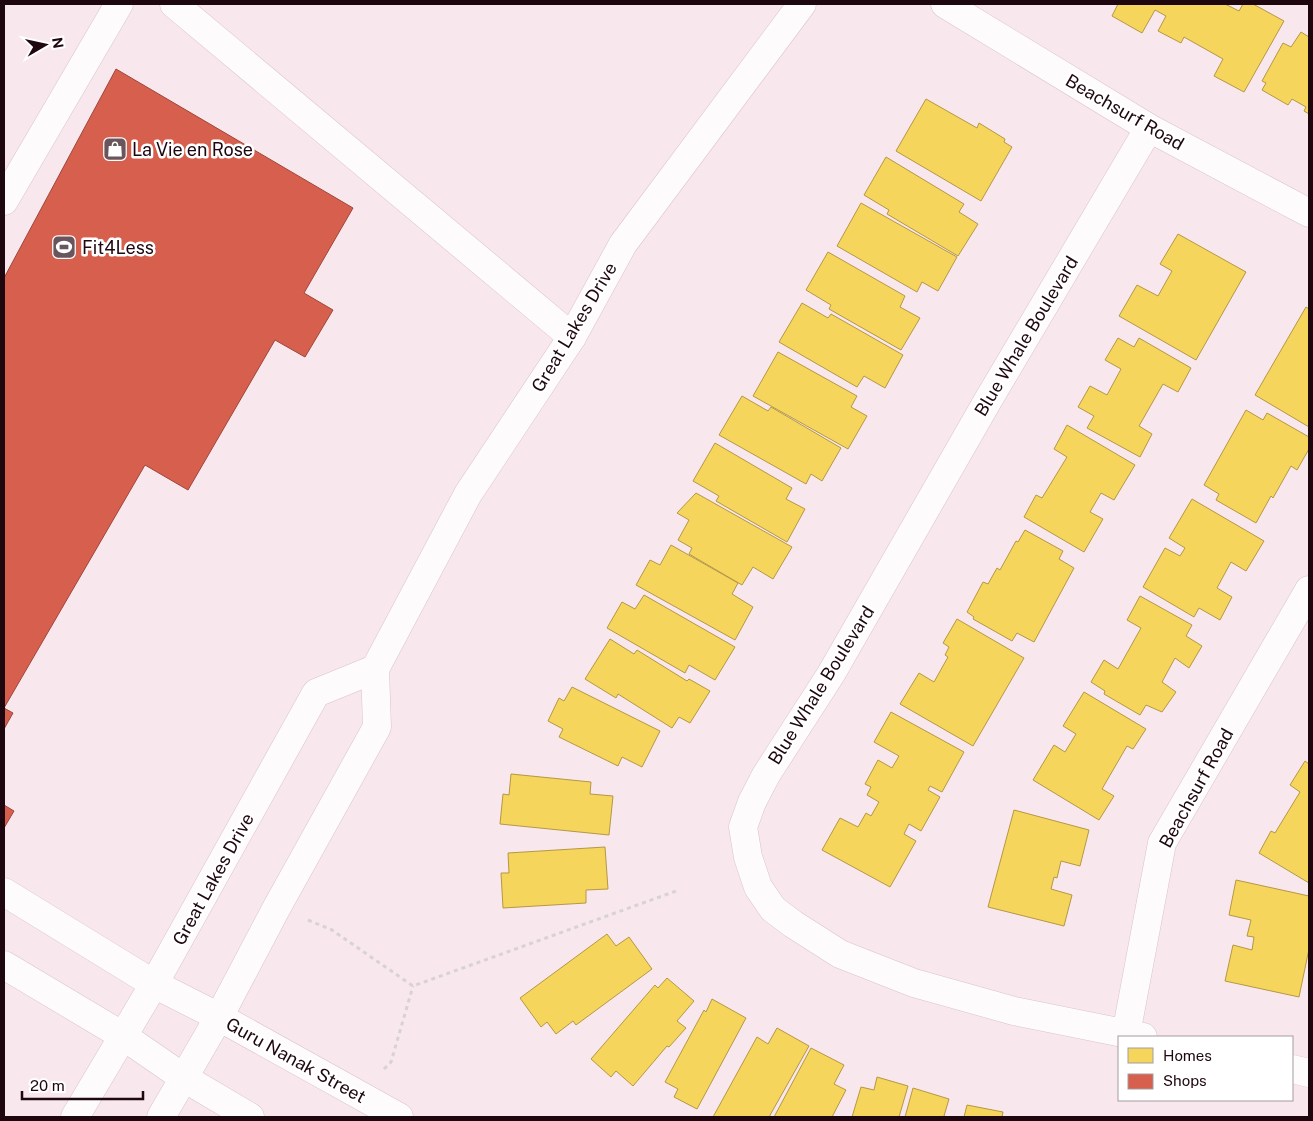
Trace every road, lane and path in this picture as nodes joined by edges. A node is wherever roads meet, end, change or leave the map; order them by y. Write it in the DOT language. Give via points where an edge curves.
graph roads {
  1 [pos="119,4"];
  2 [pos="174,4"];
  3 [pos="802,4"];
  4 [pos="945,4"];
  5 [pos="1149,128"];
  6 [pos="4,201"];
  7 [pos="1309,213"];
  8 [pos="572,337"];
  9 [pos="1309,590"];
  10 [pos="375,669"];
  11 [pos="676,891"];
  12 [pos="4,892"];
  13 [pos="277,906"];
  14 [pos="4,965"];
  15 [pos="154,984"];
  16 [pos="413,986"];
  17 [pos="219,1017"];
  18 [pos="1135,1035"];
  19 [pos="123,1036"];
  20 [pos="1293,1069"];
  21 [pos="1309,1073"];
  22 [pos="184,1078"];
  23 [pos="357,1095"];
  24 [pos="75,1117"];
  25 [pos="161,1117"];
  26 [pos="250,1117"];
  27 [pos="399,1117"];
  1 -- 6 [label="street"];
  2 -- 8 [label="street"];
  3 -- 8 [label="street, Great Lakes Drive" via="623,244"];
  4 -- 5 [label="street, Beachsurf Road"];
  5 -- 7 [label="street, Beachsurf Road"];
  5 -- 18 [label="street, Blue Whale Boulevard" via="831,674 766,775 743,827 748,857 758,886 773,909 840,954 914,984 1014,1011"];
  8 -- 10 [label="street, Great Lakes Drive" via="468,494"];
  9 -- 18 [label="street, Beachsurf Road" via="1162,843"];
  10 -- 13 [label="street, Great Lakes Drive" via="377,726"];
  10 -- 15 [label="street, Great Lakes Drive" via="316,693"];
  11 -- 16 [label="path"];
  12 -- 15 [label="street, Guru Nanak Street"];
  13 -- 16 [label="path" via="332,930"];
  13 -- 17 [label="street, Great Lakes Drive"];
  14 -- 19 [label="street"];
  15 -- 17 [label="street, Guru Nanak Street"];
  15 -- 19 [label="street, Great Lakes Drive"];
  16 -- 23 [label="path" via="391,1062"];
  17 -- 22 [label="street, Great Lakes Drive"];
  17 -- 23 [label="street, Guru Nanak Street"];
  19 -- 22 [label="street"];
  19 -- 24 [label="street, Great Lakes Drive"];
  20 -- 21 [label="street"];
  22 -- 25 [label="street, Great Lakes Drive"];
  22 -- 26 [label="street"];
  23 -- 27 [label="street, Guru Nanak Street"];
}
